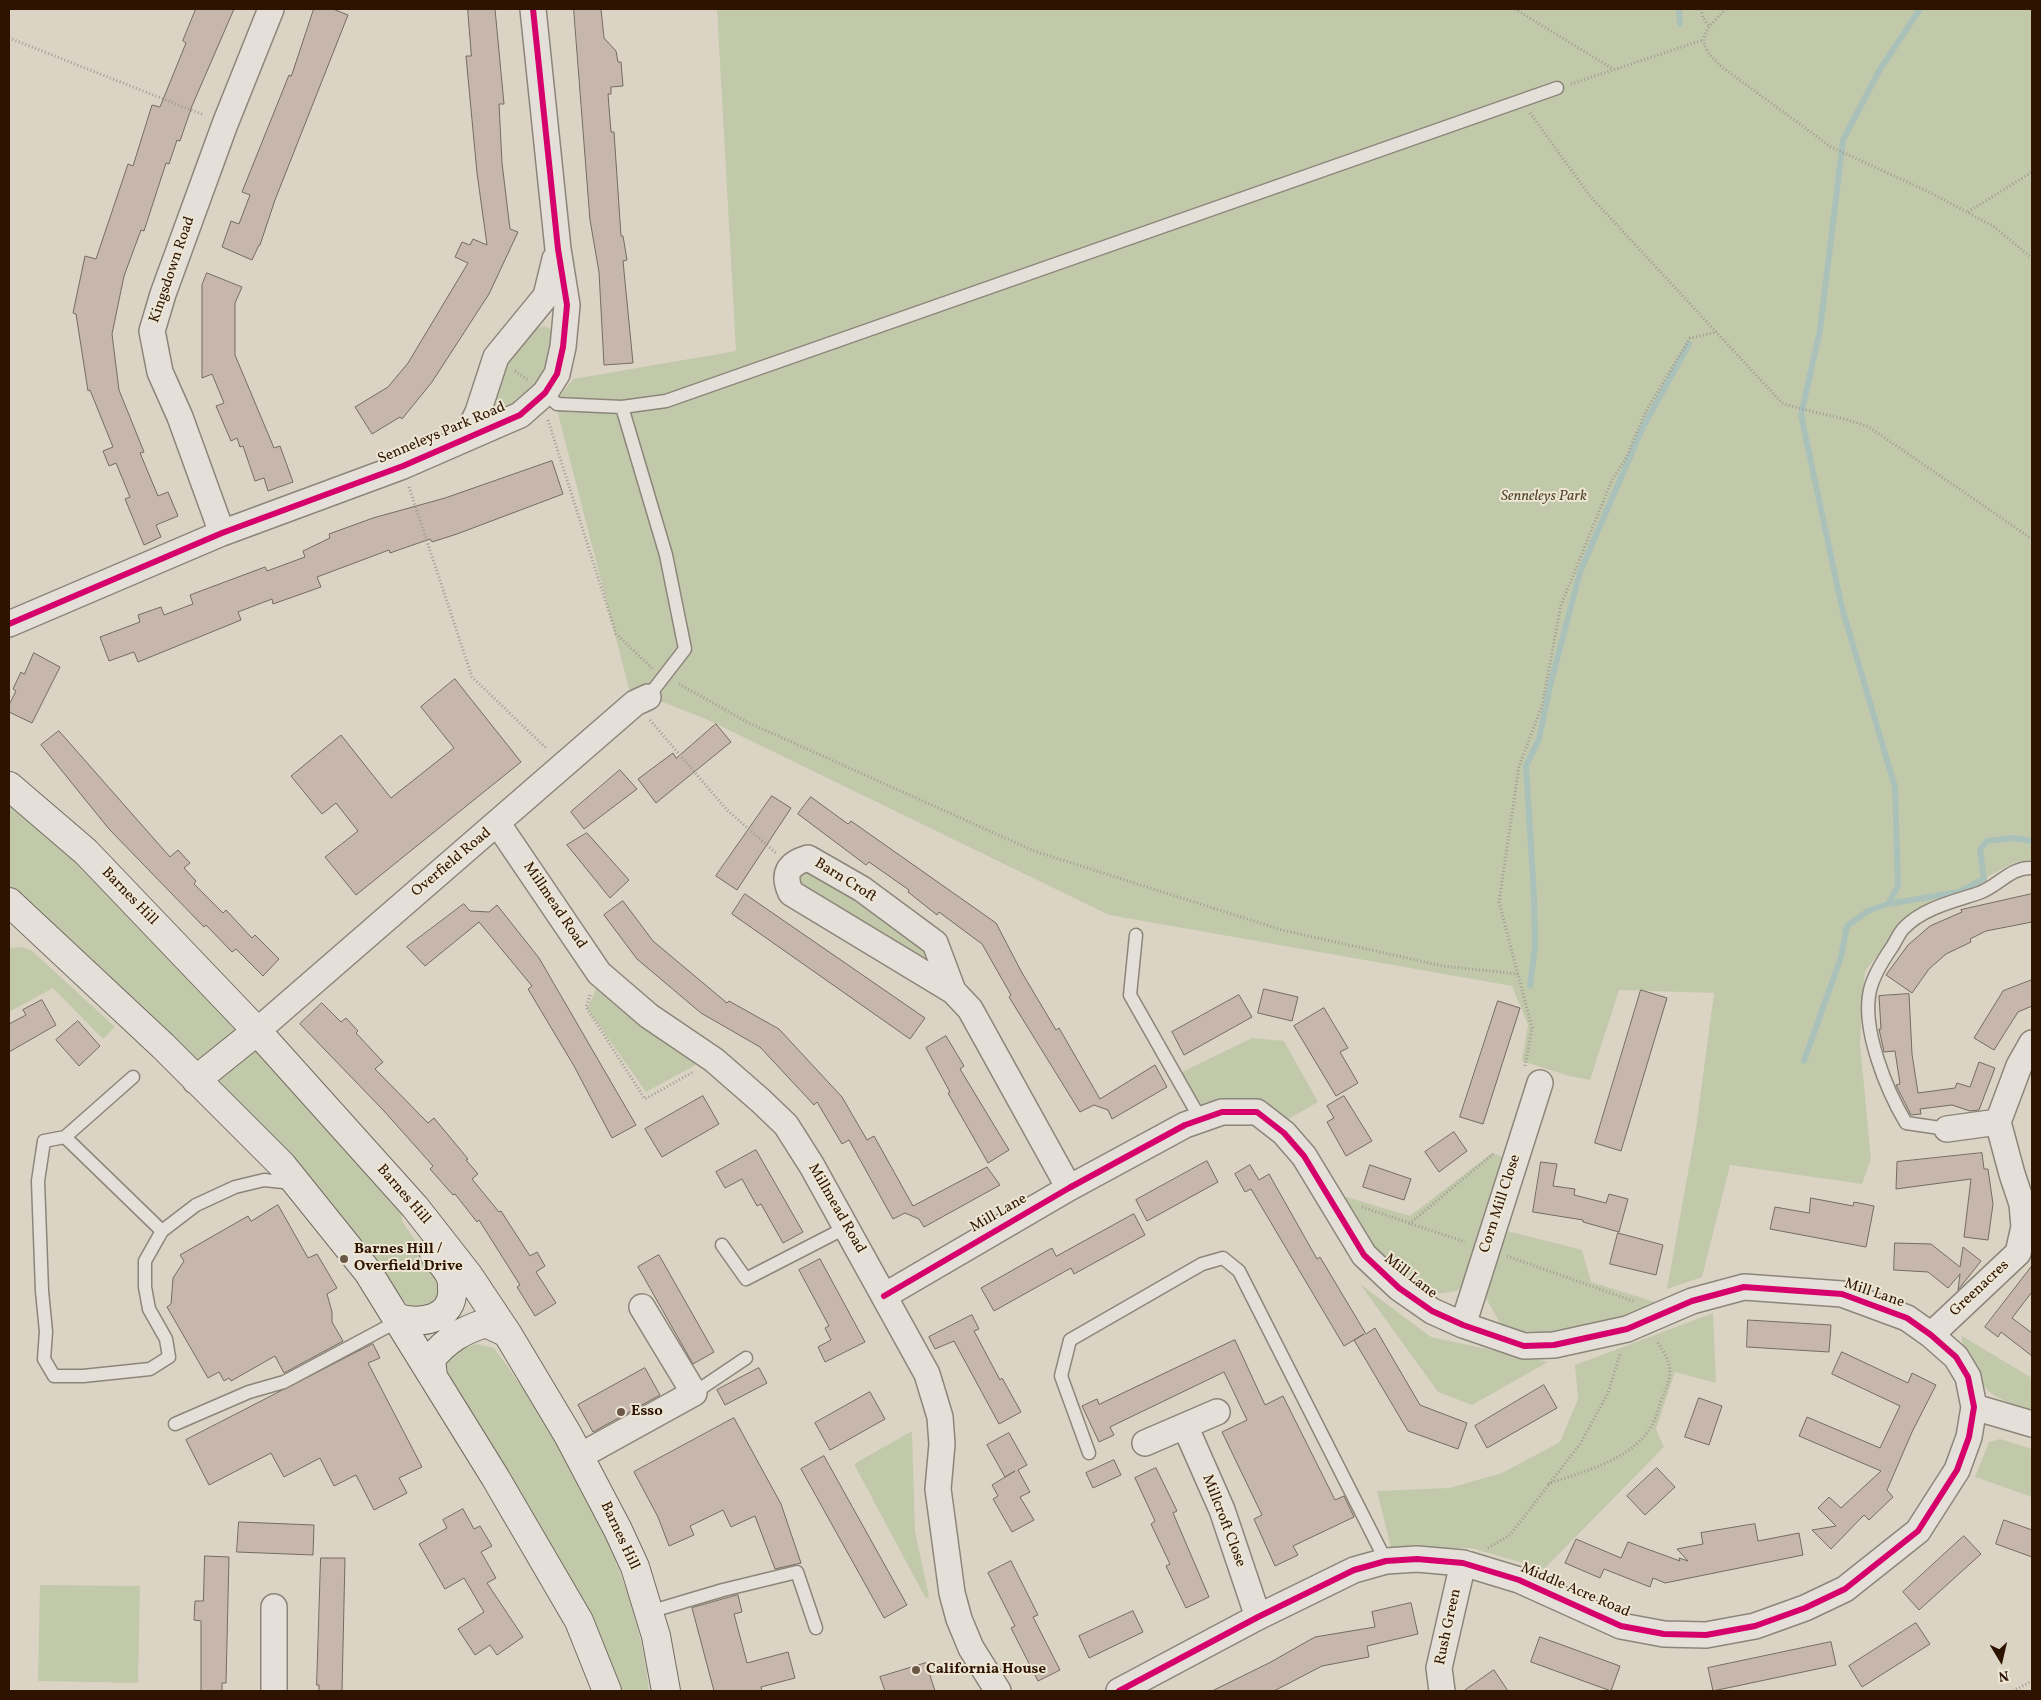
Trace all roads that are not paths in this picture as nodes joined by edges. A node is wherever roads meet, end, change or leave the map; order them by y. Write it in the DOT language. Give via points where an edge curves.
graph roads {
  1 [pos="271,9"];
  2 [pos="533,9"];
  3 [pos="1557,88"];
  4 [pos="558,249"];
  5 [pos="545,393"];
  6 [pos="622,406"];
  7 [pos="460,440"];
  8 [pos="222,533"];
  9 [pos="9,624"];
  10 [pos="642,700"];
  11 [pos="9,786"];
  12 [pos="498,824"];
  13 [pos="2032,868"];
  14 [pos="9,902"];
  15 [pos="1136,935"];
  16 [pos="953,990"];
  17 [pos="257,1031"];
  18 [pos="2032,1043"];
  19 [pos="133,1077"];
  20 [pos="1532,1077"];
  21 [pos="196,1080"];
  22 [pos="1201,1120"];
  23 [pos="1998,1122"];
  24 [pos="1947,1128"];
  25 [pos="65,1137"];
  26 [pos="296,1183"];
  27 [pos="1069,1188"];
  28 [pos="415,1207"];
  29 [pos="847,1227"];
  30 [pos="162,1231"];
  31 [pos="722,1245"];
  32 [pos="884,1296"];
  33 [pos="642,1307"];
  34 [pos="397,1319"];
  35 [pos="1463,1326"];
  36 [pos="507,1333"];
  37 [pos="1931,1335"];
  38 [pos="746,1358"];
  39 [pos="433,1377"];
  40 [pos="694,1393"];
  41 [pos="1974,1408"];
  42 [pos="1218,1412"];
  43 [pos="175,1424"];
  44 [pos="2032,1424"];
  45 [pos="1185,1426"];
  46 [pos="1145,1444"];
  47 [pos="1089,1453"];
  48 [pos="580,1456"];
  49 [pos="1386,1562"];
  50 [pos="1463,1563"];
  51 [pos="274,1607"];
  52 [pos="649,1612"];
  53 [pos="1258,1617"];
  54 [pos="816,1628"];
  55 [pos="274,1691"];
  56 [pos="607,1691"];
  57 [pos="666,1691"];
  58 [pos="998,1691"];
  59 [pos="1119,1691"];
  60 [pos="1442,1691"];
  1 -- 8 [label="street, Kingsdown Road" via="225,124 152,331 160,372"];
  2 -- 4 [label="street, Senneleys Park Road"];
  3 -- 6 [label="lane" via="666,401"];
  4 -- 5 [label="street, Senneleys Park Road" via="567,305 557,374"];
  4 -- 7 [label="street, Senneleys Park Road" via="546,296 496,356 478,412"];
  5 -- 6 [label="lane" via="557,404"];
  5 -- 7 [label="street, Senneleys Park Road" via="520,416"];
  6 -- 10 [label="lane" via="666,555 685,649"];
  7 -- 8 [label="street, Senneleys Park Road" via="402,466"];
  8 -- 9 [label="street, Senneleys Park Road"];
  10 -- 12 [label="street, Overfield Road"];
  11 -- 17 [label="main road, Barnes Hill" via="86,852"];
  12 -- 17 [label="street, Overfield Road"];
  12 -- 29 [label="street, Millmead Road" via="599,973 650,1016 714,1060 786,1125"];
  13 -- 24 [label="lane" via="2022,867 2001,878 1990,889 1928,911 1904,928 1881,963 1870,992 1869,1030 1889,1095 1906,1123"];
  14 -- 21 [label="main road"];
  15 -- 22 [label="lane" via="1130,995"];
  16 -- 16 [label="street, Barn Croft" via="791,893 785,881 795,862 808,858 862,889 935,943"];
  16 -- 27 [label="street, Barn Croft" via="970,1009"];
  17 -- 21 [label="main road"];
  17 -- 28 [label="main road, Barnes Hill"];
  18 -- 23 [label="street" via="2019,1066"];
  19 -- 25 [label="lane"];
  20 -- 35 [label="street, Corn Mill Close" via="1487,1249"];
  21 -- 26 [label="main road"];
  22 -- 27 [label="street, Mill Lane" via="1185,1125"];
  22 -- 35 [label="street, Mill Lane" via="1222,1112 1257,1112 1284,1133 1304,1156 1364,1255 1399,1288 1432,1311"];
  23 -- 24 [label="street"];
  23 -- 37 [label="street, Greenacres" via="2022,1204 2024,1227 2018,1252"];
  25 -- 30 [label="lane"];
  25 -- 30 [label="lane" via="44,1142 38,1181 46,1332 44,1359 54,1376 150,1369 169,1356 166,1338 149,1309 145,1272 145,1261"];
  26 -- 30 [label="lane" via="264,1180 234,1187 196,1205"];
  26 -- 34 [label="main road" via="368,1272"];
  27 -- 32 [label="street, Mill Lane"];
  28 -- 34 [label="main road" via="413,1227 451,1276 453,1298 446,1312 430,1320"];
  28 -- 36 [label="main road, Barnes Hill" via="469,1276"];
  29 -- 31 [label="lane" via="746,1279"];
  29 -- 32 [label="street, Millmead Road"];
  32 -- 58 [label="street, Millmead Road" via="927,1374 940,1417 942,1444 938,1489 952,1593 971,1648"];
  33 -- 40 [label="street"];
  34 -- 39 [label="main road"];
  34 -- 43 [label="lane" via="284,1382 249,1392"];
  35 -- 37 [label="street, Mill Lane" via="1524,1346 1576,1342 1646,1322 1692,1301 1744,1286 1842,1294 1907,1318"];
  36 -- 39 [label="main road" via="486,1323 468,1328 443,1344 431,1359"];
  36 -- 48 [label="main road, Barnes Hill"];
  37 -- 41 [label="street, Mill Lane" via="1956,1357 1968,1377"];
  38 -- 40 [label="lane"];
  39 -- 56 [label="main road" via="579,1621"];
  40 -- 48 [label="street"];
  41 -- 44 [label="street"];
  41 -- 50 [label="street, Middle Acre Road" via="1969,1438 1957,1470 1918,1531 1846,1588 1805,1608 1755,1626 1706,1635 1664,1634 1621,1626 1519,1580"];
  42 -- 45 [label="street"];
  45 -- 46 [label="street"];
  45 -- 53 [label="street, Millcroft Close" via="1222,1510"];
  47 -- 49 [label="lane" via="1061,1376 1070,1340 1202,1264 1223,1258 1239,1271"];
  48 -- 52 [label="main road, Barnes Hill" via="635,1567"];
  49 -- 50 [label="street, Middle Acre Road" via="1417,1559"];
  49 -- 53 [label="street, Middle Acre Road" via="1354,1570"];
  50 -- 60 [label="street, Rush Green" via="1439,1668"];
  51 -- 55 [label="street"];
  52 -- 54 [label="lane" via="797,1572"];
  52 -- 57 [label="main road, Barnes Hill"];
  53 -- 59 [label="street, Middle Acre Road"];
}
